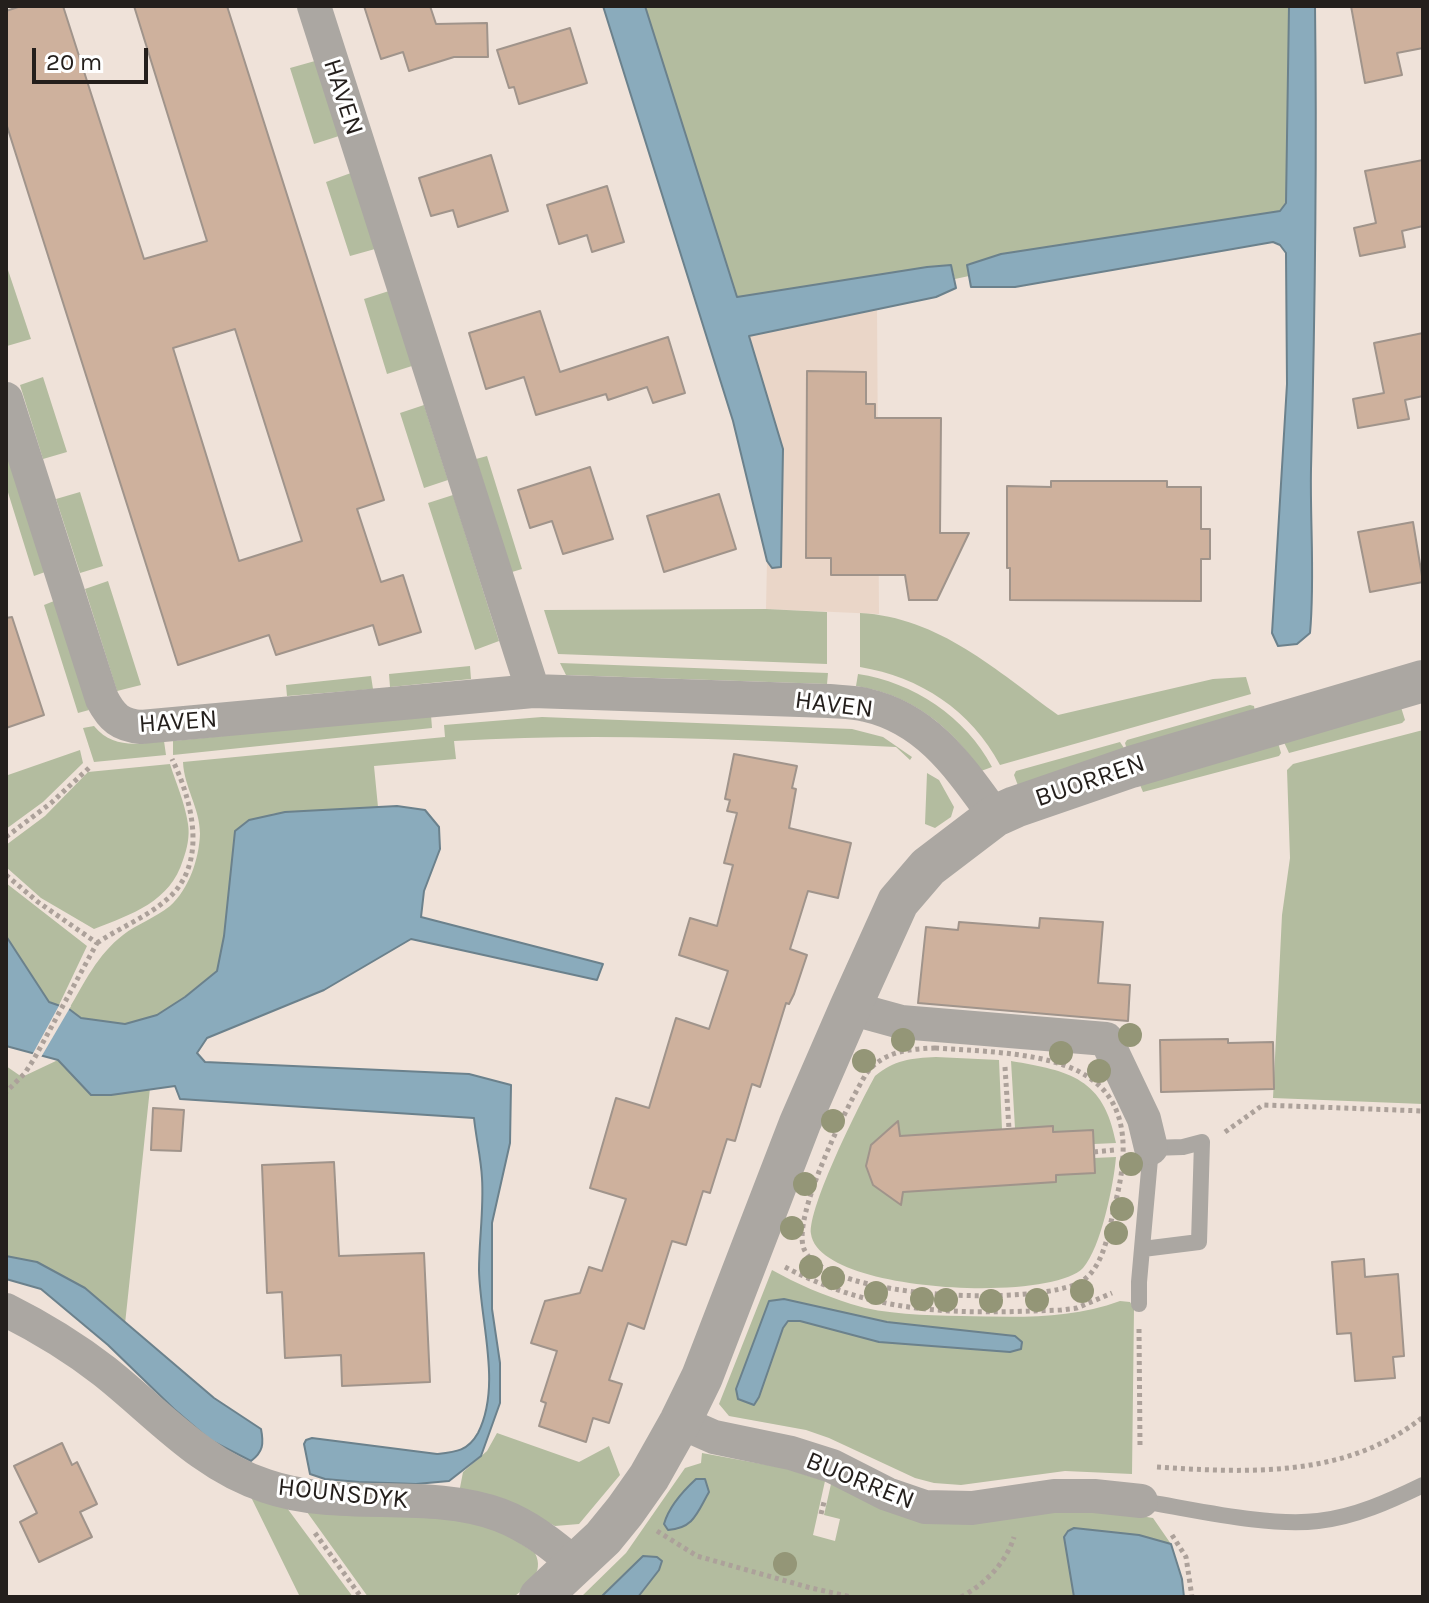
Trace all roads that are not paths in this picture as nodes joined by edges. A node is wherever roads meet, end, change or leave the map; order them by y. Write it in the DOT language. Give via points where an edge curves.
graph roads {
  1 [pos="314,6"];
  2 [pos="6,399"];
  3 [pos="1423,681"];
  4 [pos="533,691"];
  5 [pos="995,816"];
  6 [pos="850,1008"];
  7 [pos="1151,1148"];
  8 [pos="1143,1249"];
  9 [pos="1139,1304"];
  10 [pos="6,1310"];
  11 [pos="680,1422"];
  12 [pos="1423,1485"];
  13 [pos="1148,1502"];
  14 [pos="576,1565"];
  15 [pos="540,1597"];
  1 -- 4 [label="street, HAVEN"];
  2 -- 4 [label="street, HAVEN" via="102,699 124,725"];
  3 -- 5 [label="street, BUORREN" via="1131,767"];
  4 -- 5 [label="street, HAVEN" via="865,705 900,716 945,750"];
  5 -- 6 [label="street, BUORREN" via="928,867 898,902"];
  6 -- 7 [label="street" via="901,1022 1106,1039 1144,1119"];
  6 -- 11 [label="street, BUORREN"];
  7 -- 8 [label="lane"];
  7 -- 8 [label="lane" via="1202,1142 1199,1242"];
  8 -- 9 [label="lane"];
  10 -- 14 [label="street, HOUNSDYK" via="82,1354 203,1454 238,1475 297,1495 485,1511 526,1527"];
  11 -- 13 [label="street, BUORREN" via="714,1437 832,1466 925,1507 972,1508 1054,1496"];
  11 -- 14 [label="street, BUORREN" via="625,1511"];
  12 -- 13 [label="lane" via="1361,1511 1319,1521 1281,1522"];
  14 -- 15 [label="street, BUORREN"];
}
